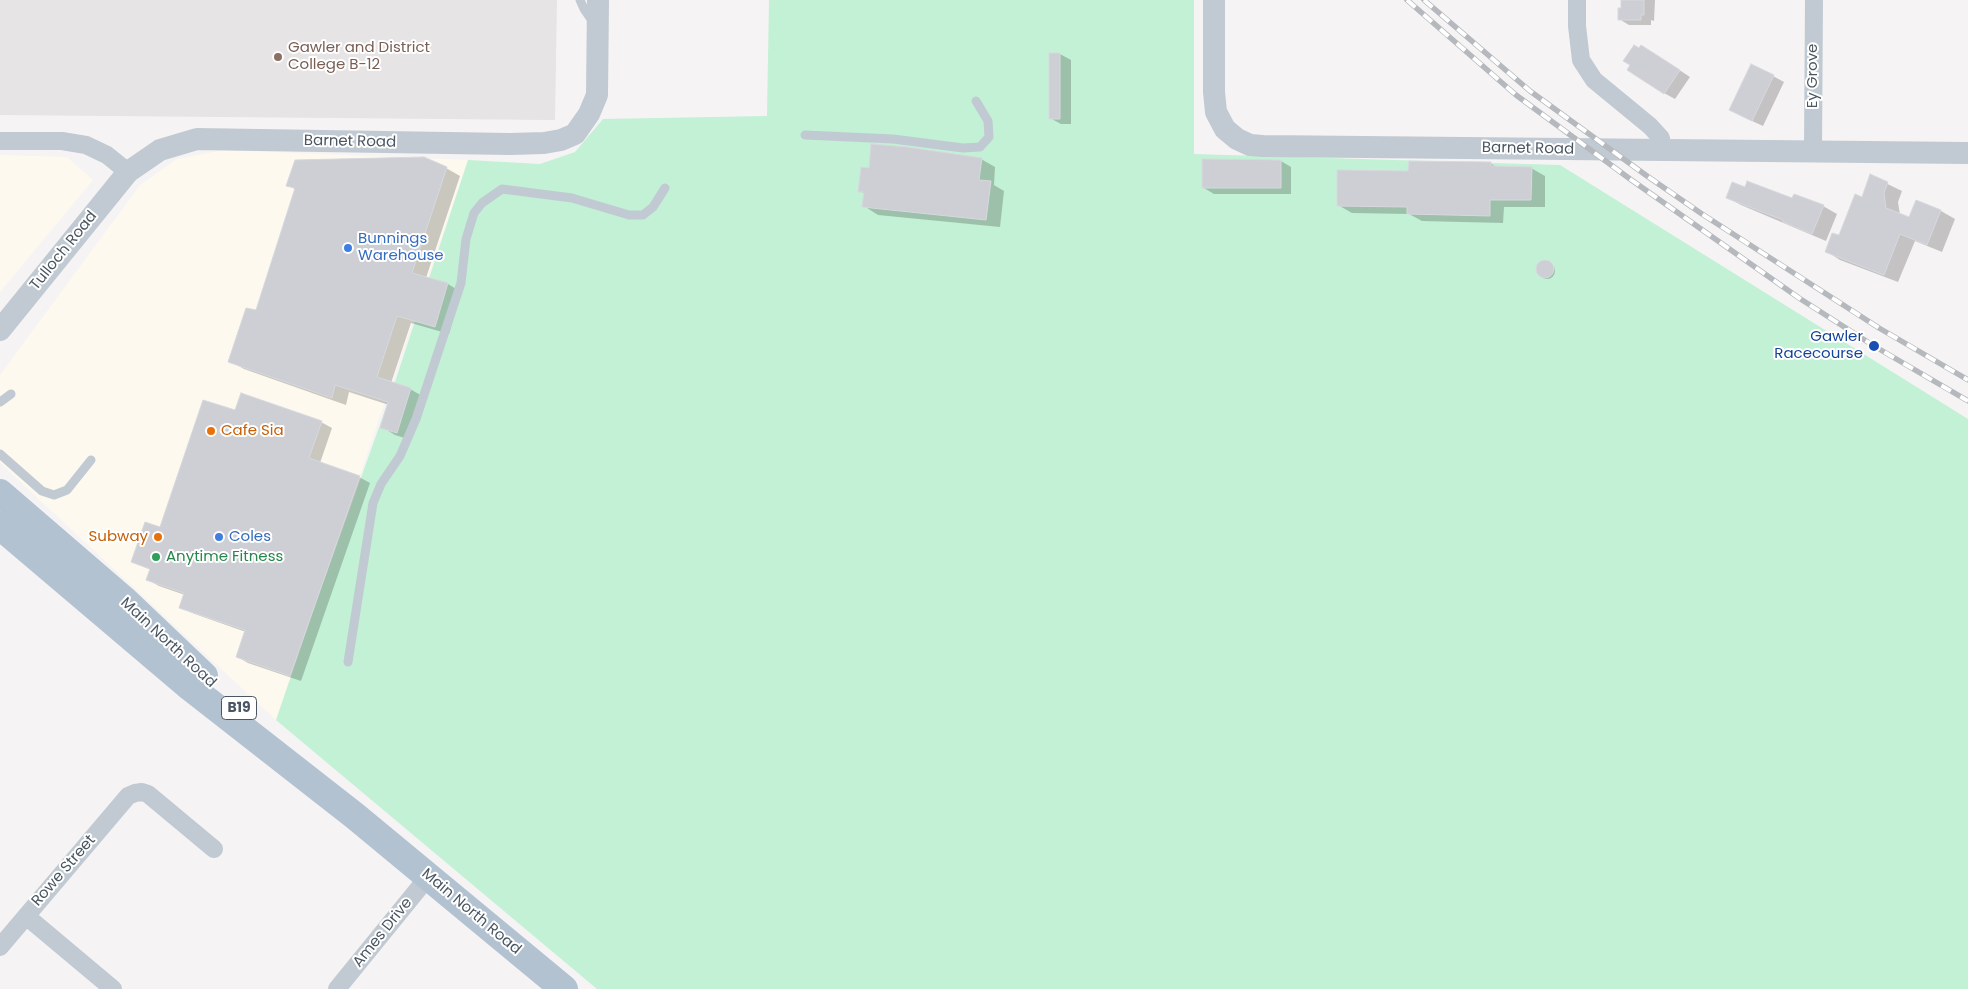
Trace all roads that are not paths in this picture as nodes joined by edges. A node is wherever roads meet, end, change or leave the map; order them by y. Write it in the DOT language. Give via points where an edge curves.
graph roads {
  1 [pos="580,0"];
  2 [pos="598,0"];
  3 [pos="1214,0"];
  4 [pos="1577,0"];
  5 [pos="1814,0"];
  6 [pos="597,28"];
  7 [pos="976,101"];
  8 [pos="805,135"];
  9 [pos="0,141"];
  10 [pos="1662,150"];
  11 [pos="1813,152"];
  12 [pos="1968,153"];
  13 [pos="128,172"];
  14 [pos="665,188"];
  15 [pos="0,330"];
  16 [pos="11,394"];
  17 [pos="0,402"];
  18 [pos="0,454"];
  19 [pos="91,460"];
  20 [pos="0,493"];
  21 [pos="0,526"];
  22 [pos="348,662"];
  23 [pos="355,816"];
  24 [pos="214,849"];
  25 [pos="428,877"];
  26 [pos="26,916"];
  27 [pos="0,947"];
  28 [pos="113,989"];
  29 [pos="337,989"];
  30 [pos="564,989"];
  1 -- 6 [label="lane"];
  2 -- 6 [label="street, Barnet Road"];
  3 -- 10 [label="street, Barnet Road" via="1216,112 1225,129 1250,145"];
  4 -- 10 [label="street" via="1581,60 1594,80 1661,138"];
  5 -- 11 [label="street, Ey Grove"];
  6 -- 13 [label="street, Barnet Road" via="597,95 584,125 575,134 561,140 500,144 197,140 160,150"];
  7 -- 8 [label="lane" via="988,120 989,137 980,147"];
  9 -- 13 [label="street" via="62,141 86,145 107,155"];
  10 -- 11 [label="street, Barnet Road"];
  11 -- 12 [label="street, Barnet Road"];
  13 -- 15 [label="street, Tulloch Road"];
  14 -- 22 [label="lane" via="653,207 643,215 629,215 572,198 502,189 474,212 466,239 461,283 416,419 400,456 381,484 373,503"];
  16 -- 17 [label="lane"];
  18 -- 19 [label="lane" via="42,491 54,495 67,490"];
  20 -- 23 [label="main road, Main North Road / B19" via="122,599"];
  21 -- 23 [label="main road, Main North Road / B19" via="190,687"];
  23 -- 25 [label="main road, Main North Road / B19"];
  24 -- 26 [label="street, Rowe Street" via="148,794 142,792 128,796"];
  25 -- 29 [label="street, Ames Drive"];
  25 -- 30 [label="main road, Main North Road / B19"];
  26 -- 27 [label="street, Rowe Street"];
  26 -- 28 [label="street"];
}
